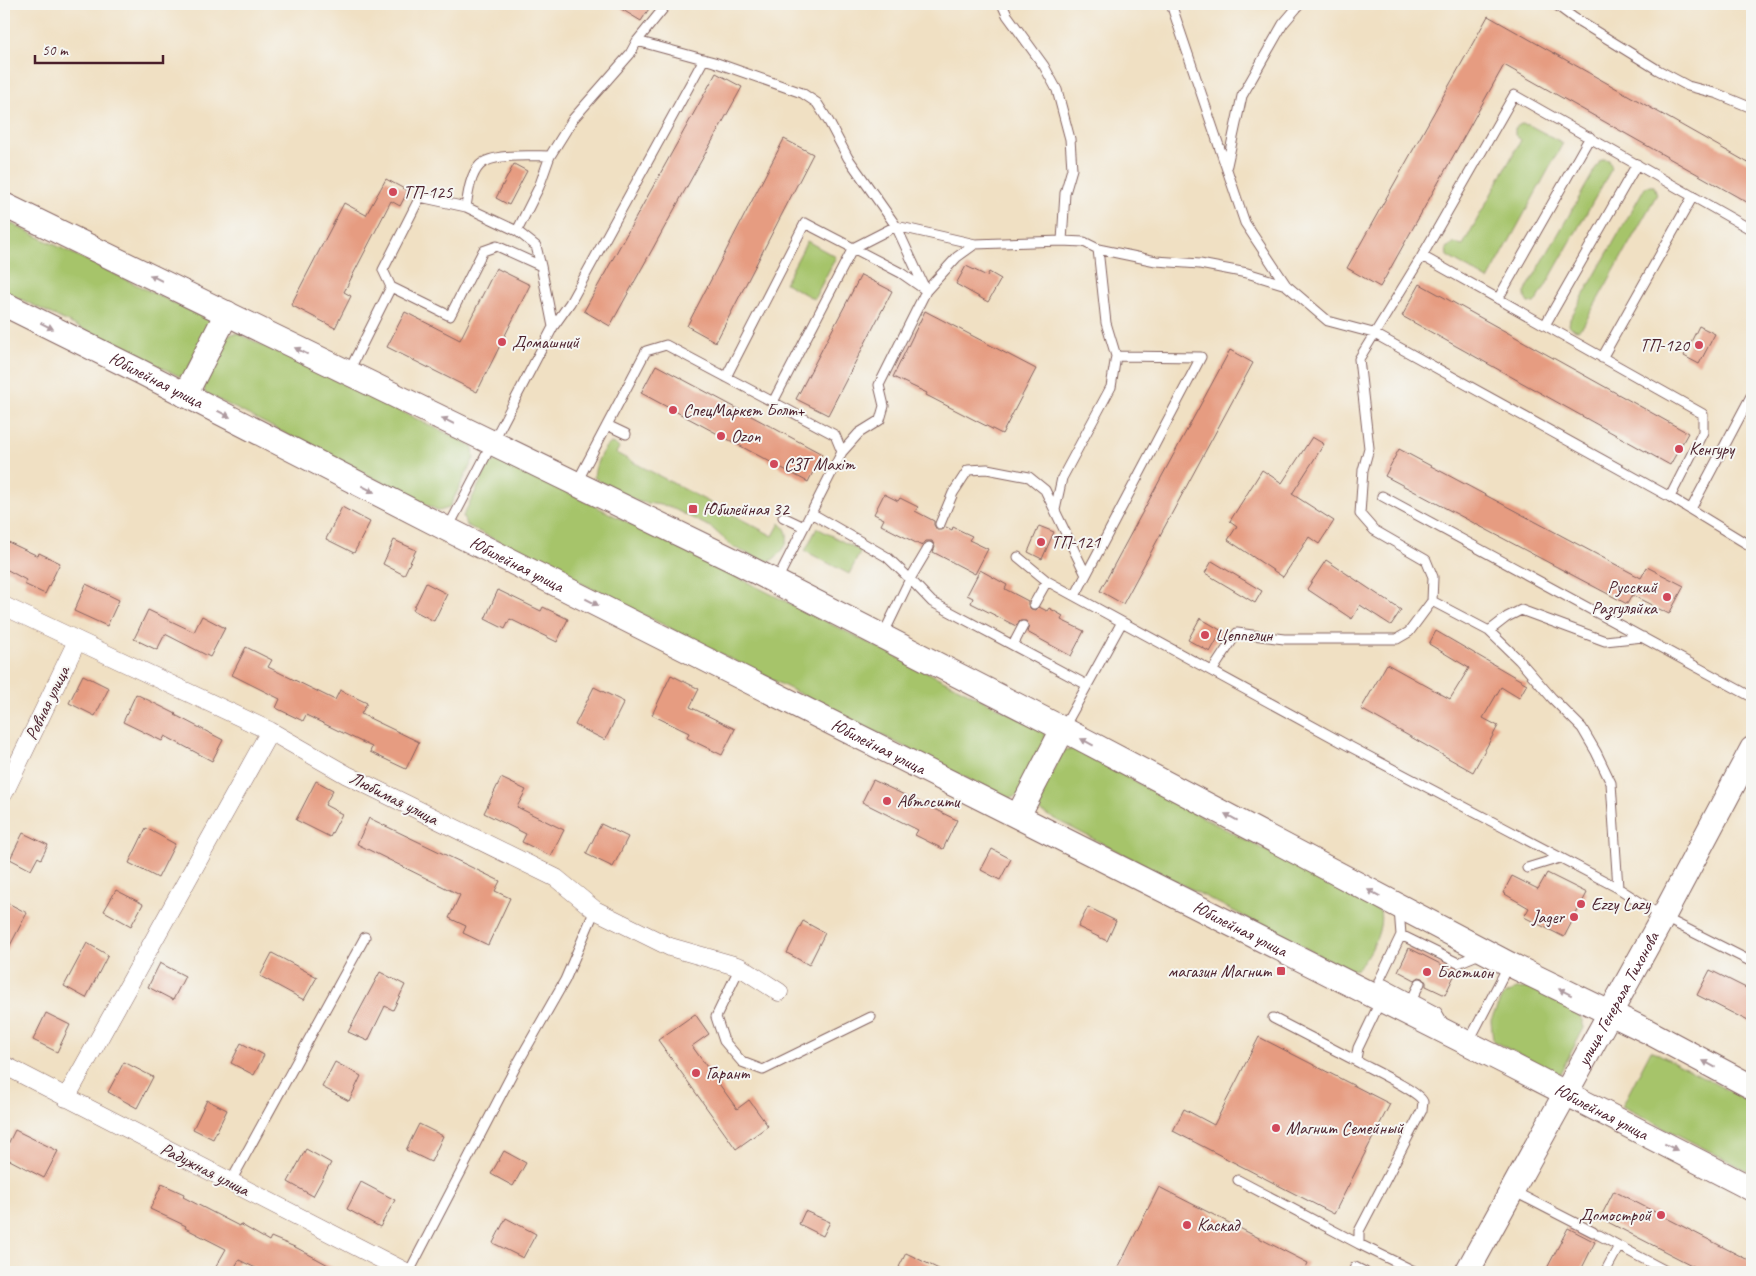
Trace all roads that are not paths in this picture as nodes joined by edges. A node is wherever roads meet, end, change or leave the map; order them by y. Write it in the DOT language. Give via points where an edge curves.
graph roads {
  1 [pos="667,4"];
  2 [pos="1002,4"];
  3 [pos="1171,4"];
  4 [pos="1300,4"];
  5 [pos="1555,4"];
  6 [pos="637,41"];
  7 [pos="704,59"];
  8 [pos="1752,108"];
  9 [pos="1590,137"];
  10 [pos="550,156"];
  11 [pos="1637,164"];
  12 [pos="1227,167"];
  13 [pos="1693,196"];
  14 [pos="4,205"];
  15 [pos="466,207"];
  16 [pos="896,226"];
  17 [pos="1752,230"];
  18 [pos="518,231"];
  19 [pos="1062,241"];
  20 [pos="975,244"];
  21 [pos="853,248"];
  22 [pos="1098,249"];
  23 [pos="1422,256"];
  24 [pos="541,266"];
  25 [pos="1286,285"];
  26 [pos="391,287"];
  27 [pos="926,290"];
  28 [pos="1498,299"];
  29 [pos="4,304"];
  30 [pos="227,313"];
  31 [pos="1545,325"];
  32 [pos="553,327"];
  33 [pos="1373,334"];
  34 [pos="1116,356"];
  35 [pos="1602,358"];
  36 [pos="348,374"];
  37 [pos="726,377"];
  38 [pos="185,394"];
  39 [pos="1752,394"];
  40 [pos="773,402"];
  41 [pos="608,424"];
  42 [pos="626,434"];
  43 [pos="492,442"];
  44 [pos="842,452"];
  45 [pos="575,485"];
  46 [pos="1382,496"];
  47 [pos="1670,497"];
  48 [pos="1691,509"];
  49 [pos="1055,510"];
  50 [pos="811,513"];
  51 [pos="783,517"];
  52 [pos="940,524"];
  53 [pos="804,527"];
  54 [pos="447,529"];
  55 [pos="929,547"];
  56 [pos="1752,547"];
  57 [pos="1018,557"];
  58 [pos="1086,575"];
  59 [pos="910,579"];
  60 [pos="1047,581"];
  61 [pos="776,582"];
  62 [pos="1075,596"];
  63 [pos="1432,601"];
  64 [pos="1034,604"];
  65 [pos="4,606"];
  66 [pos="1122,622"];
  67 [pos="1023,626"];
  68 [pos="1489,631"];
  69 [pos="882,637"];
  70 [pos="1643,637"];
  71 [pos="78,641"];
  72 [pos="1013,645"];
  73 [pos="1212,671"];
  74 [pos="1088,686"];
  75 [pos="1752,697"];
  76 [pos="1063,729"];
  77 [pos="270,731"];
  78 [pos="1752,749"];
  79 [pos="4,793"];
  80 [pos="1018,816"];
  81 [pos="1560,858"];
  82 [pos="1526,868"];
  83 [pos="1618,888"];
  84 [pos="1398,906"];
  85 [pos="595,910"];
  86 [pos="1663,917"];
  87 [pos="1401,935"];
  88 [pos="365,937"];
  89 [pos="1486,952"];
  90 [pos="1752,962"];
  91 [pos="1510,964"];
  92 [pos="740,968"];
  93 [pos="1420,983"];
  94 [pos="1380,991"];
  95 [pos="779,992"];
  96 [pos="1412,999"];
  97 [pos="1609,1013"];
  98 [pos="871,1017"];
  99 [pos="1273,1018"];
  100 [pos="1460,1040"];
  101 [pos="1360,1063"];
  102 [pos="4,1065"];
  103 [pos="1752,1086"];
  104 [pos="1565,1094"];
  105 [pos="66,1098"];
  106 [pos="1238,1180"];
  107 [pos="230,1183"];
  108 [pos="1752,1189"];
  109 [pos="1512,1190"];
  110 [pos="1359,1244"];
  111 [pos="1618,1246"];
  112 [pos="408,1272"];
  113 [pos="1353,1272"];
  114 [pos="1366,1272"];
  115 [pos="1416,1272"];
  116 [pos="1467,1272"];
  117 [pos="1605,1272"];
  118 [pos="1668,1272"];
  1 -- 6 [label="lane"];
  2 -- 19 [label="lane" via="1057,90 1070,139 1072,169 1065,193"];
  3 -- 12 [label="lane"];
  4 -- 12 [label="lane" via="1283,24 1242,96"];
  5 -- 8 [label="lane" via="1622,49 1688,86"];
  6 -- 7 [label="lane"];
  6 -- 10 [label="lane" via="630,54 573,119"];
  7 -- 16 [label="lane" via="802,93 817,103 848,158"];
  7 -- 32 [label="lane" via="570,303"];
  9 -- 11 [label="lane"];
  9 -- 23 [label="lane" via="1514,95"];
  9 -- 28 [label="lane"];
  10 -- 15 [label="lane" via="496,157 480,165 469,185"];
  10 -- 18 [label="lane"];
  11 -- 13 [label="lane"];
  11 -- 31 [label="lane"];
  12 -- 25 [label="lane" via="1246,224"];
  13 -- 17 [label="lane"];
  13 -- 35 [label="lane"];
  30 -- 14 [label="main road, one-way"];
  15 -- 18 [label="lane"];
  15 -- 26 [label="lane" via="420,197 383,270"];
  16 -- 20 [label="lane"];
  16 -- 21 [label="lane"];
  16 -- 27 [label="lane"];
  18 -- 24 [label="lane" via="536,246"];
  19 -- 20 [label="lane"];
  19 -- 22 [label="lane" via="1084,242"];
  20 -- 27 [label="lane" via="957,257"];
  21 -- 27 [label="lane" via="901,272"];
  21 -- 37 [label="lane" via="805,223"];
  21 -- 40 [label="lane"];
  22 -- 25 [label="lane" via="1156,262 1200,264 1247,273"];
  22 -- 34 [label="lane" via="1106,322"];
  23 -- 28 [label="lane"];
  23 -- 33 [label="lane"];
  24 -- 26 [label="lane" via="497,246 483,251 450,316"];
  24 -- 32 [label="lane"];
  25 -- 33 [label="lane" via="1328,322"];
  26 -- 36 [label="lane"];
  27 -- 44 [label="lane" via="879,385 884,406 880,420 859,433"];
  28 -- 31 [label="lane"];
  29 -- 38 [label="main road, Юбилейная улица, one-way"];
  36 -- 30 [label="main road, one-way"];
  30 -- 38 [label="main road"];
  31 -- 35 [label="lane"];
  32 -- 43 [label="lane"];
  33 -- 47 [label="lane"];
  33 -- 63 [label="lane" via="1358,359 1369,448 1363,470 1360,514 1374,530 1426,560 1434,577"];
  34 -- 49 [label="lane" via="1111,387 1062,478"];
  34 -- 58 [label="lane" via="1202,357"];
  35 -- 47 [label="lane" via="1703,414 1703,432"];
  43 -- 36 [label="main road, one-way"];
  37 -- 40 [label="lane"];
  37 -- 41 [label="lane" via="666,345 646,351"];
  38 -- 54 [label="main road, Юбилейная улица, one-way"];
  39 -- 48 [label="lane"];
  40 -- 44 [label="lane" via="835,435"];
  41 -- 42 [label="lane"];
  41 -- 45 [label="lane"];
  43 -- 45 [label="main road"];
  43 -- 54 [label="lane"];
  44 -- 50 [label="lane"];
  45 -- 61 [label="main road"];
  46 -- 70 [label="lane"];
  47 -- 48 [label="lane"];
  48 -- 56 [label="lane"];
  49 -- 52 [label="lane" via="1045,490 1029,477 987,469 968,470 953,493"];
  49 -- 58 [label="lane"];
  50 -- 53 [label="lane"];
  50 -- 59 [label="lane" via="887,558"];
  51 -- 53 [label="lane"];
  53 -- 61 [label="lane"];
  54 -- 80 [label="main road, Юбилейная улица, one-way"];
  55 -- 59 [label="lane"];
  57 -- 60 [label="lane"];
  58 -- 62 [label="lane"];
  59 -- 69 [label="lane"];
  59 -- 72 [label="lane" via="932,602"];
  60 -- 62 [label="lane"];
  60 -- 64 [label="lane"];
  61 -- 69 [label="main road"];
  62 -- 66 [label="lane"];
  63 -- 68 [label="lane"];
  63 -- 73 [label="lane" via="1409,632 1397,640 1284,639 1237,633"];
  65 -- 71 [label="street, Любимая улица"];
  66 -- 73 [label="lane"];
  66 -- 74 [label="lane"];
  67 -- 72 [label="lane"];
  68 -- 70 [label="lane" via="1521,610 1605,641"];
  68 -- 83 [label="lane" via="1582,728 1600,759 1611,782"];
  69 -- 76 [label="main road"];
  70 -- 75 [label="lane"];
  71 -- 77 [label="street, Любимая улица"];
  71 -- 79 [label="street, Ровная улица"];
  72 -- 74 [label="lane"];
  73 -- 81 [label="lane"];
  74 -- 76 [label="lane"];
  76 -- 80 [label="main road"];
  84 -- 76 [label="main road, one-way"];
  77 -- 85 [label="street, Любимая улица" via="347,775 556,878"];
  77 -- 105 [label="street"];
  78 -- 86 [label="main road, улица Генерала Тихонова"];
  80 -- 94 [label="main road, Юбилейная улица"];
  81 -- 82 [label="lane"];
  81 -- 83 [label="lane"];
  83 -- 86 [label="lane"];
  84 -- 87 [label="lane"];
  84 -- 89 [label="main road"];
  85 -- 92 [label="street, Любимая улица" via="670,947"];
  85 -- 112 [label="lane" via="565,980"];
  86 -- 90 [label="lane"];
  86 -- 97 [label="main road, улица Генерала Тихонова"];
  87 -- 89 [label="lane" via="1434,956 1458,963"];
  87 -- 94 [label="lane"];
  88 -- 107 [label="lane"];
  89 -- 91 [label="main road"];
  97 -- 91 [label="main road, one-way"];
  91 -- 100 [label="lane"];
  92 -- 95 [label="street, Любимая улица"];
  92 -- 98 [label="lane" via="716,1017 724,1041 742,1062 763,1070"];
  93 -- 96 [label="lane"];
  94 -- 96 [label="lane"];
  94 -- 100 [label="main road, Юбилейная улица"];
  94 -- 101 [label="lane" via="1358,1048 1356,1059"];
  96 -- 100 [label="lane" via="1437,1012"];
  103 -- 97 [label="main road, one-way"];
  97 -- 104 [label="main road, улица Генерала Тихонова"];
  99 -- 101 [label="lane"];
  100 -- 104 [label="main road, Юбилейная улица"];
  101 -- 110 [label="lane" via="1413,1092 1423,1102 1422,1110 1359,1231"];
  102 -- 105 [label="street, Радужная улица"];
  104 -- 108 [label="main road, Юбилейная улица, one-way"];
  104 -- 109 [label="main road, улица Генерала Тихонова"];
  105 -- 107 [label="street, Радужная улица"];
  106 -- 110 [label="lane"];
  107 -- 112 [label="street, Радужная улица"];
  109 -- 111 [label="lane"];
  109 -- 116 [label="main road, улица Генерала Тихонова"];
  110 -- 115 [label="lane"];
  111 -- 117 [label="lane"];
  111 -- 118 [label="lane"];
  113 -- 114 [label="lane" via="1355,1267"];
}
